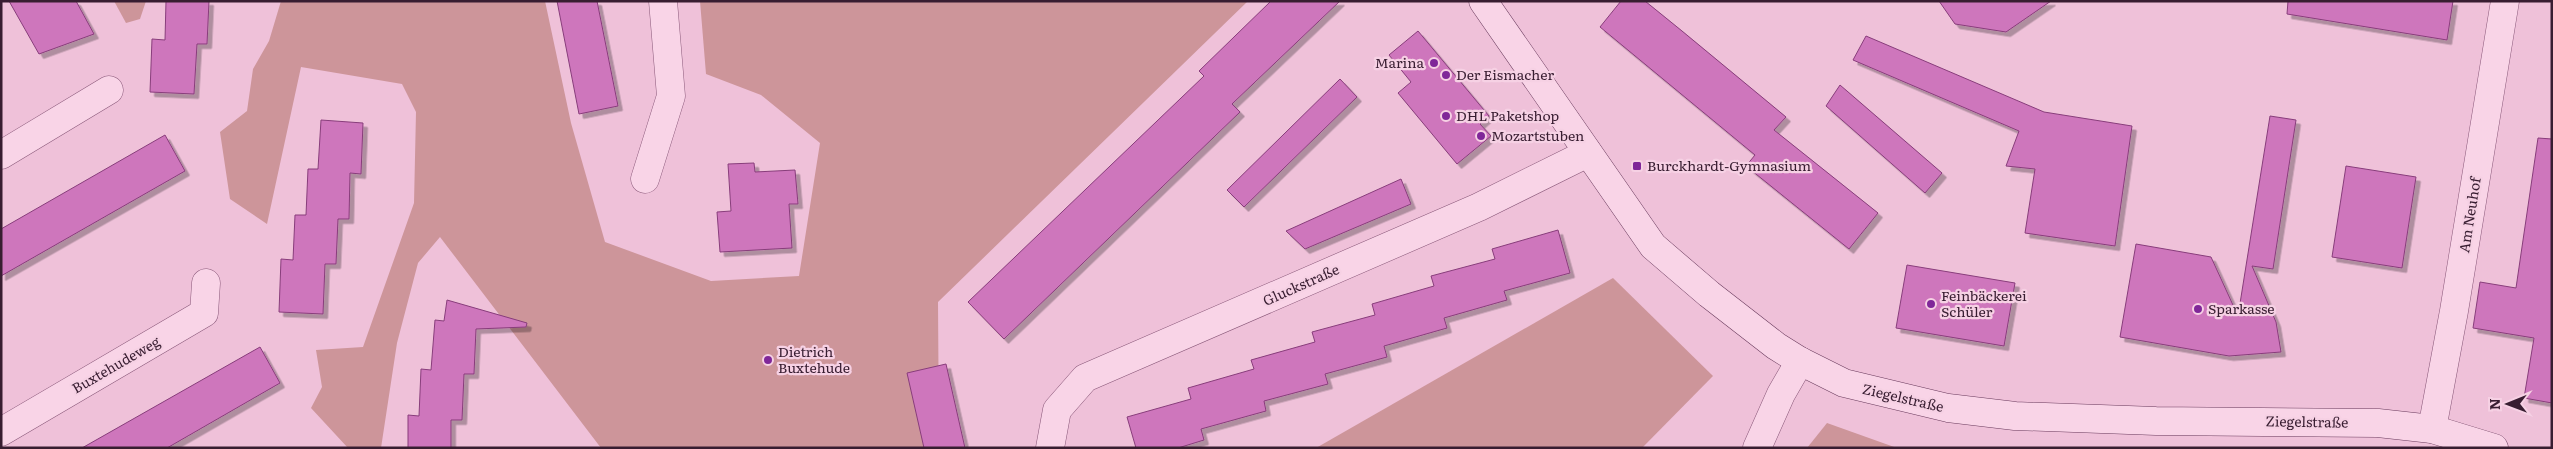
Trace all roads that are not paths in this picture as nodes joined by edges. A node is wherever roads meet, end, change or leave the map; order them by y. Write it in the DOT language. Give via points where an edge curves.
graph roads {
  1 [pos="663,1"];
  2 [pos="1483,1"];
  3 [pos="2504,1"];
  4 [pos="109,90"];
  5 [pos="1588,153"];
  6 [pos="1,155"];
  7 [pos="645,179"];
  8 [pos="206,283"];
  9 [pos="1800,361"];
  10 [pos="2432,429"];
  11 [pos="1,432"];
  12 [pos="1050,448"];
  13 [pos="1757,448"];
  14 [pos="2494,448"];
  1 -- 7 [label="street" via="670,96"];
  2 -- 5 [label="street, Ziegelstraße"];
  3 -- 10 [label="street, Am Neuhof"];
  4 -- 6 [label="street"];
  5 -- 9 [label="street, Ziegelstraße" via="1653,246 1709,294"];
  5 -- 12 [label="street, Gluckstraße" via="1479,207 1085,378 1056,410"];
  8 -- 11 [label="street, Buxtehudeweg" via="204,313"];
  9 -- 10 [label="street, Ziegelstraße" via="1863,389 1948,408 2015,416 2378,423"];
  9 -- 13 [label="street"];
  10 -- 14 [label="street, Ziegelstraße"];
}
